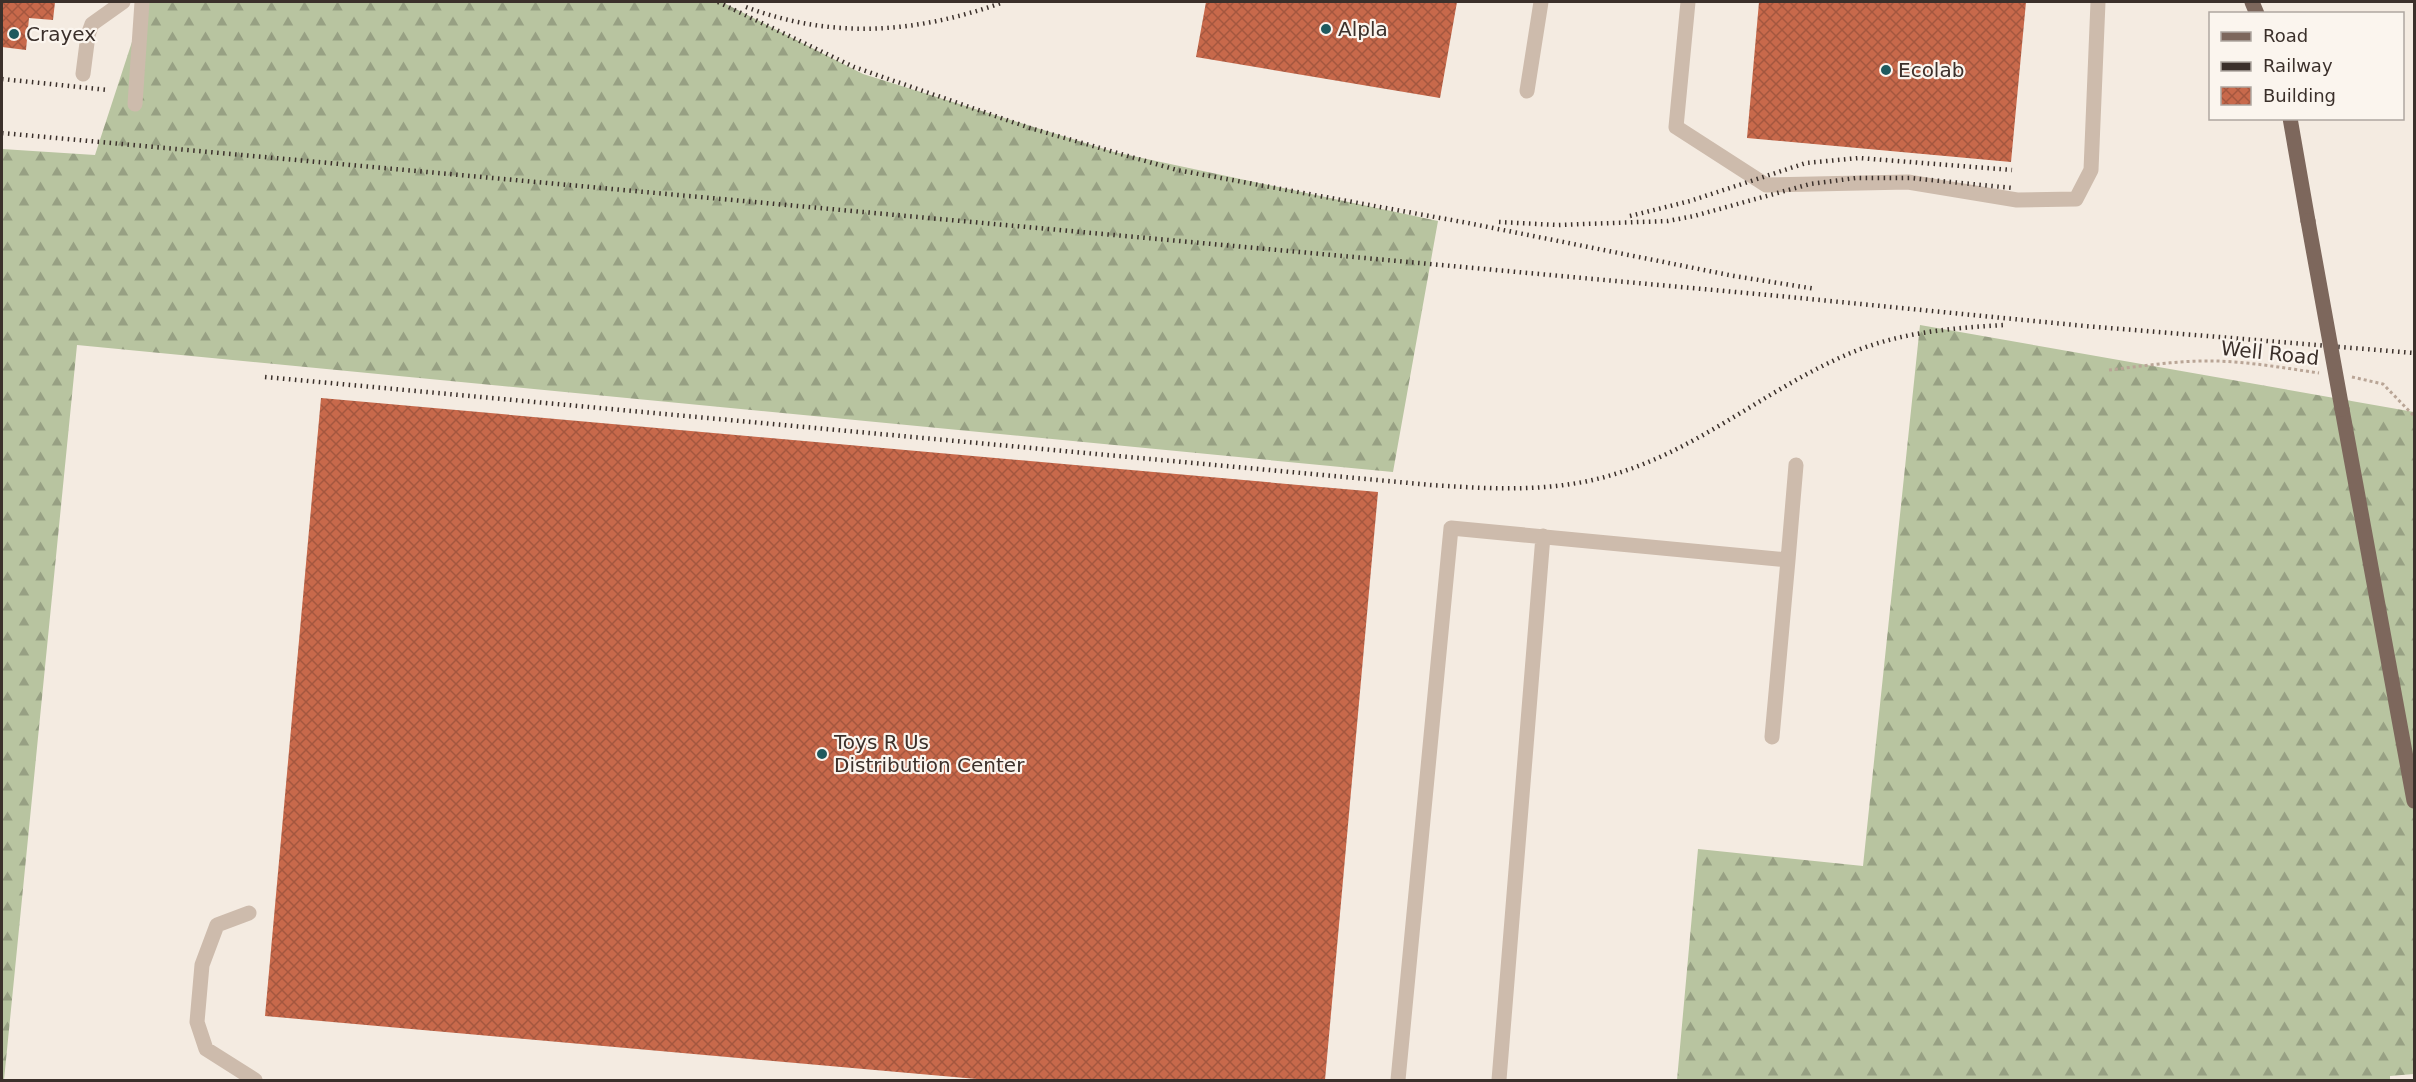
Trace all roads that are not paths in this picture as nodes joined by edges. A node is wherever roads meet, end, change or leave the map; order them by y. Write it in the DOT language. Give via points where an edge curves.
graph roads {
  1 [pos="123,2"];
  2 [pos="142,2"];
  3 [pos="1540,2"];
  4 [pos="1688,2"];
  5 [pos="2098,2"];
  6 [pos="83,74"];
  7 [pos="1527,91"];
  8 [pos="135,104"];
  9 [pos="2290,120"];
  10 [pos="1796,465"];
  11 [pos="1543,536"];
  12 [pos="1788,560"];
  13 [pos="1772,737"];
  14 [pos="2415,801"];
  15 [pos="249,913"];
  16 [pos="255,1080"];
  17 [pos="1398,1080"];
  18 [pos="1499,1080"];
  1 -- 6 [label="street" via="92,24"];
  2 -- 8 [label="street"];
  3 -- 7 [label="street"];
  4 -- 5 [label="street" via="1676,127 1766,185 1908,182 2017,200 2076,199 2091,170"];
  9 -- 14 [label="main road, bridge"];
  10 -- 12 [label="street"];
  11 -- 12 [label="street"];
  11 -- 17 [label="street" via="1451,528"];
  11 -- 18 [label="street"];
  12 -- 13 [label="street"];
  15 -- 16 [label="street" via="217,925 202,965 197,1022 206,1049"];
}
